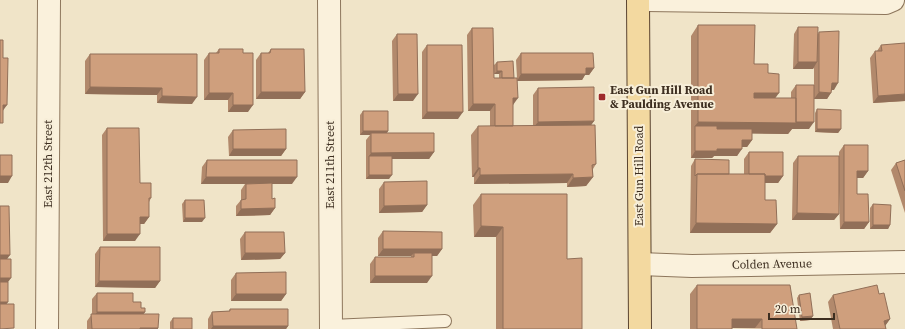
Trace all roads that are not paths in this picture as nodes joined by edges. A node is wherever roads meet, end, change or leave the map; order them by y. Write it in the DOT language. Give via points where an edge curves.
graph roads {
  1 [pos="48,0"];
  2 [pos="329,0"];
  3 [pos="638,0"];
  4 [pos="645,0"];
  5 [pos="893,0"];
  6 [pos="905,262"];
  7 [pos="640,264"];
  8 [pos="445,322"];
  9 [pos="331,327"];
  10 [pos="47,329"];
  11 [pos="640,329"];
  1 -- 10 [label="street, East 212th Street"];
  2 -- 9 [label="street, East 211th Street"];
  3 -- 7 [label="main road, East Gun Hill Road"];
  4 -- 5 [label="street" via="886,3"];
  6 -- 7 [label="street, Colden Avenue" via="692,266"];
  7 -- 11 [label="main road, East Gun Hill Road"];
  8 -- 9 [label="lane"];
}
